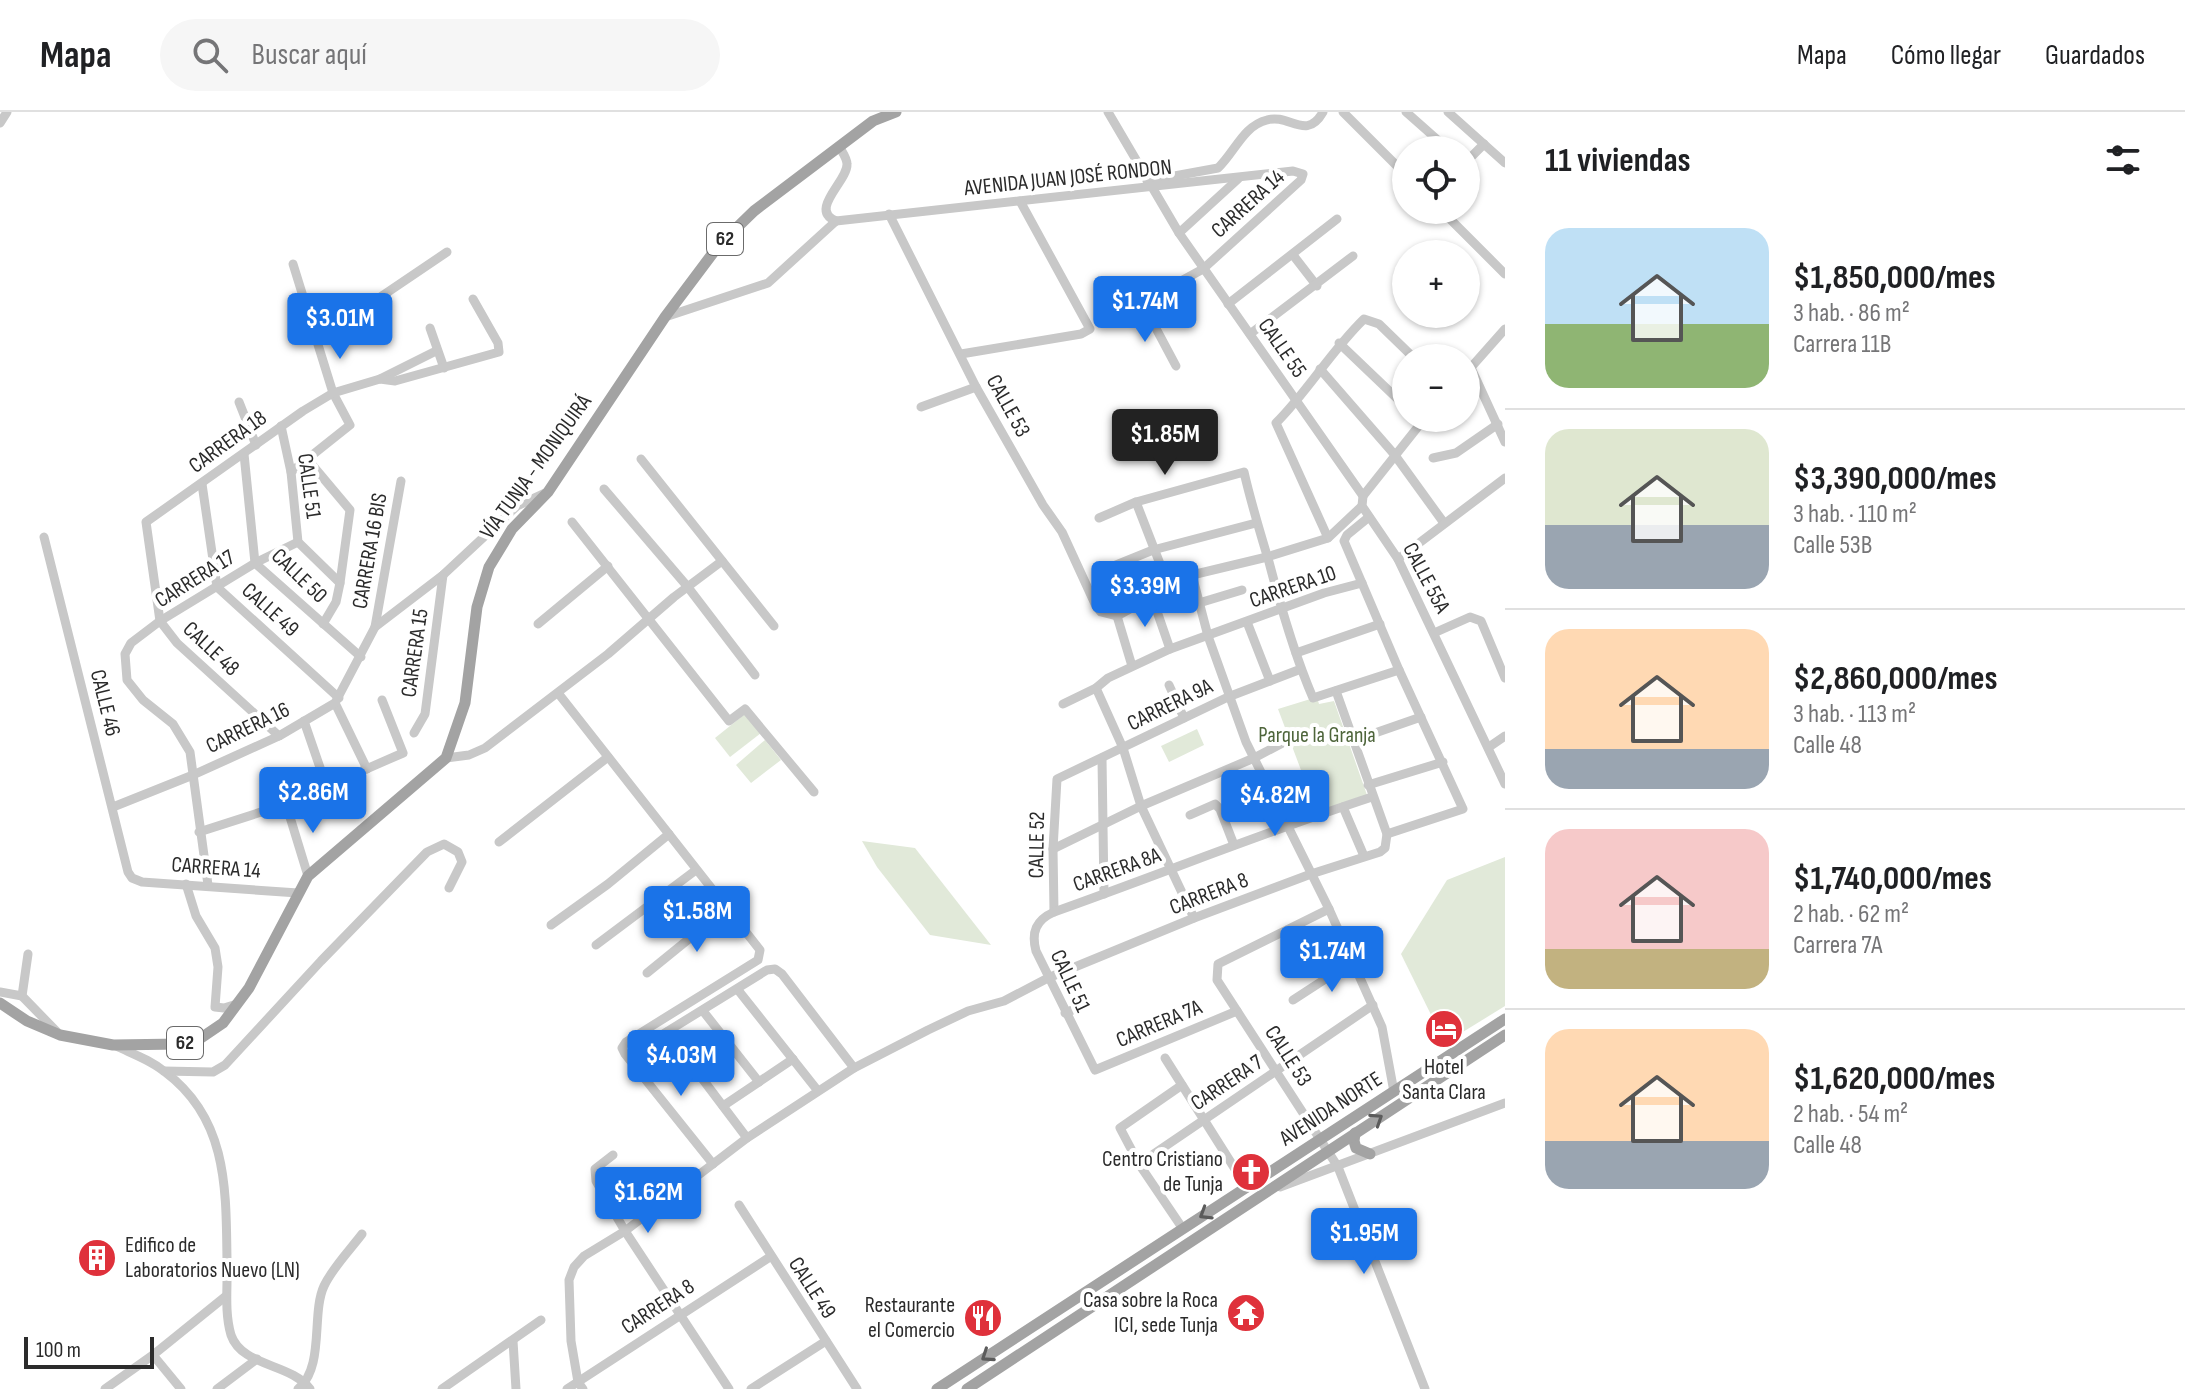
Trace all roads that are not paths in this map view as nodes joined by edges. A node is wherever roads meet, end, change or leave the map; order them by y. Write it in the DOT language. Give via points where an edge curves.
graph roads {
  1 [pos="7,112"];
  2 [pos="896,112"];
  3 [pos="1108,112"];
  4 [pos="1323,112"];
  5 [pos="1343,112"];
  6 [pos="1406,112"];
  7 [pos="1448,112"];
  8 [pos="0,123"];
  9 [pos="1433,136"];
  10 [pos="1484,144"];
  11 [pos="839,146"];
  12 [pos="1480,148"];
  13 [pos="1392,161"];
  14 [pos="1505,163"];
  15 [pos="1303,174"];
  16 [pos="1238,179"];
  17 [pos="1149,185"];
  18 [pos="1020,201"];
  19 [pos="889,214"];
  20 [pos="1337,219"];
  21 [pos="836,221"];
  22 [pos="1455,224"];
  23 [pos="1179,233"];
  24 [pos="447,252"];
  25 [pos="1293,255"];
  26 [pos="1353,256"];
  27 [pos="293,264"];
  28 [pos="1203,269"];
  29 [pos="1505,274"];
  30 [pos="1317,286"];
  31 [pos="473,299"];
  32 [pos="1143,304"];
  33 [pos="1228,304"];
  34 [pos="1132,308"];
  35 [pos="665,317"];
  36 [pos="430,328"];
  37 [pos="1505,329"];
  38 [pos="1250,334"];
  39 [pos="316,337"];
  40 [pos="1339,343"];
  41 [pos="1400,344"];
  42 [pos="436,351"];
  43 [pos="961,354"];
  44 [pos="1480,358"];
  45 [pos="1176,366"];
  46 [pos="444,368"];
  47 [pos="1320,369"];
  48 [pos="380,379"];
  49 [pos="976,387"];
  50 [pos="1480,391"];
  51 [pos="333,393"];
  52 [pos="1392,394"];
  53 [pos="1298,401"];
  54 [pos="239,402"];
  55 [pos="921,407"];
  56 [pos="1505,409"];
  57 [pos="1496,420"];
  58 [pos="281,426"];
  59 [pos="1411,432"];
  60 [pos="1505,442"];
  61 [pos="256,445"];
  62 [pos="244,454"];
  63 [pos="1394,454"];
  64 [pos="1433,458"];
  65 [pos="641,459"];
  66 [pos="308,460"];
  67 [pos="291,472"];
  68 [pos="1505,478"];
  69 [pos="401,481"];
  70 [pos="202,484"];
  71 [pos="604,489"];
  72 [pos="548,492"];
  73 [pos="1362,501"];
  74 [pos="1136,502"];
  75 [pos="1369,517"];
  76 [pos="1099,518"];
  77 [pos="146,522"];
  78 [pos="572,522"];
  79 [pos="1256,523"];
  80 [pos="1444,523"];
  81 [pos="44,537"];
  82 [pos="1328,538"];
  83 [pos="298,542"];
  84 [pos="1153,550"];
  85 [pos="1267,557"];
  86 [pos="1398,559"];
  87 [pos="722,561"];
  88 [pos="255,563"];
  89 [pos="1116,565"];
  90 [pos="608,566"];
  91 [pos="443,575"];
  92 [pos="1192,575"];
  93 [pos="340,583"];
  94 [pos="1362,583"];
  95 [pos="687,586"];
  96 [pos="217,587"];
  97 [pos="1169,587"];
  98 [pos="1242,590"];
  99 [pos="1152,597"];
  100 [pos="1199,603"];
  101 [pos="1281,608"];
  102 [pos="1117,616"];
  103 [pos="651,619"];
  104 [pos="160,621"];
  105 [pos="1247,622"];
  106 [pos="323,624"];
  107 [pos="538,624"];
  108 [pos="1380,624"];
  109 [pos="774,626"];
  110 [pos="375,627"];
  111 [pos="1434,633"];
  112 [pos="1208,636"];
  113 [pos="1170,649"];
  114 [pos="1296,653"];
  115 [pos="361,657"];
  116 [pos="1500,657"];
  117 [pos="1132,666"];
  118 [pos="1301,669"];
  119 [pos="1399,670"];
  120 [pos="755,675"];
  121 [pos="1505,678"];
  122 [pos="1270,681"];
  123 [pos="1169,685"];
  124 [pos="1096,688"];
  125 [pos="1336,691"];
  126 [pos="558,693"];
  127 [pos="1228,697"];
  128 [pos="337,700"];
  129 [pos="382,700"];
  130 [pos="1063,704"];
  131 [pos="1421,717"];
  132 [pos="1184,718"];
  133 [pos="304,721"];
  134 [pos="414,733"];
  135 [pos="279,736"];
  136 [pos="1505,736"];
  137 [pos="1290,739"];
  138 [pos="1352,741"];
  139 [pos="1489,747"];
  140 [pos="1123,748"];
  141 [pos="608,757"];
  142 [pos="446,758"];
  143 [pos="1102,758"];
  144 [pos="1254,758"];
  145 [pos="1443,762"];
  146 [pos="367,769"];
  147 [pos="193,775"];
  148 [pos="1057,779"];
  149 [pos="1505,784"];
  150 [pos="326,785"];
  151 [pos="1368,785"];
  152 [pos="814,792"];
  153 [pos="1372,797"];
  154 [pos="286,804"];
  155 [pos="1141,806"];
  156 [pos="113,807"];
  157 [pos="1343,807"];
  158 [pos="1190,815"];
  159 [pos="1101,824"];
  160 [pos="1287,825"];
  161 [pos="199,832"];
  162 [pos="669,834"];
  163 [pos="1387,834"];
  164 [pos="499,842"];
  165 [pos="1234,845"];
  166 [pos="1053,849"];
  167 [pos="1364,856"];
  168 [pos="696,870"];
  169 [pos="1172,870"];
  170 [pos="1311,874"];
  171 [pos="308,876"];
  172 [pos="132,878"];
  173 [pos="186,884"];
  174 [pos="208,885"];
  175 [pos="449,888"];
  176 [pos="298,893"];
  177 [pos="1104,894"];
  178 [pos="727,908"];
  179 [pos="1329,909"];
  180 [pos="1054,912"];
  181 [pos="1194,918"];
  182 [pos="551,925"];
  183 [pos="596,945"];
  184 [pos="28,954"];
  185 [pos="1353,961"];
  186 [pos="647,973"];
  187 [pos="1048,978"];
  188 [pos="738,990"];
  189 [pos="0,992"];
  190 [pos="22,996"];
  191 [pos="1293,1000"];
  192 [pos="0,1003"];
  193 [pos="237,1004"];
  194 [pos="1087,1004"];
  195 [pos="1373,1005"];
  196 [pos="703,1011"];
  197 [pos="1237,1011"];
  198 [pos="1065,1013"];
  199 [pos="1505,1019"];
  200 [pos="667,1032"];
  201 [pos="60,1035"];
  202 [pos="1505,1035"];
  203 [pos="113,1045"];
  204 [pos="634,1052"];
  205 [pos="1165,1058"];
  206 [pos="793,1059"];
  207 [pos="854,1068"];
  208 [pos="1095,1070"];
  209 [pos="164,1071"];
  210 [pos="1277,1071"];
  211 [pos="759,1082"];
  212 [pos="1182,1085"];
  213 [pos="818,1091"];
  214 [pos="1394,1092"];
  215 [pos="1505,1103"];
  216 [pos="723,1106"];
  217 [pos="1205,1120"];
  218 [pos="1355,1133"];
  219 [pos="747,1138"];
  220 [pos="1320,1139"];
  221 [pos="1328,1151"];
  222 [pos="1370,1154"];
  223 [pos="613,1155"];
  224 [pos="713,1164"];
  225 [pos="1139,1164"];
  226 [pos="1338,1167"];
  227 [pos="1247,1188"];
  228 [pos="1265,1192"];
  229 [pos="739,1205"];
  230 [pos="1183,1229"];
  231 [pos="625,1231"];
  232 [pos="362,1234"];
  233 [pos="770,1257"];
  234 [pos="226,1296"];
  235 [pos="680,1313"];
  236 [pos="541,1320"];
  237 [pos="513,1341"];
  238 [pos="826,1341"];
  239 [pos="153,1355"];
  240 [pos="257,1359"];
  241 [pos="581,1385"];
  242 [pos="304,1387"];
  243 [pos="105,1389"];
  244 [pos="181,1389"];
  245 [pos="217,1389"];
  246 [pos="442,1389"];
  247 [pos="516,1389"];
  248 [pos="567,1389"];
  249 [pos="729,1389"];
  250 [pos="751,1389"];
  251 [pos="857,1389"];
  252 [pos="937,1389"];
  253 [pos="967,1389"];
  254 [pos="1425,1389"];
  1 -- 8 [label="street"];
  2 -- 11 [label="main road, VÍA TUNJA - MONIQUIRÁ / 62" via="873,121"];
  3 -- 17 [label="street, CALLE 55"];
  4 -- 17 [label="street" via="1310,126 1265,120 1246,133 1218,168"];
  5 -- 13 [label="street"];
  6 -- 9 [label="street"];
  7 -- 10 [label="street"];
  10 -- 12 [label="street"];
  10 -- 14 [label="street"];
  11 -- 21 [label="street" via="848,161 826,213"];
  11 -- 35 [label="main road, VÍA TUNJA - MONIQUIRÁ / 62" via="719,245"];
  15 -- 16 [label="street, AVENIDA JUAN JOSÉ RONDON"];
  15 -- 28 [label="street, CARRERA 14"];
  16 -- 17 [label="street, AVENIDA JUAN JOSÉ RONDON"];
  16 -- 23 [label="street"];
  17 -- 18 [label="street, AVENIDA JUAN JOSÉ RONDON"];
  17 -- 23 [label="street, CALLE 55"];
  18 -- 19 [label="street, AVENIDA JUAN JOSÉ RONDON"];
  18 -- 43 [label="street" via="1090,329"];
  19 -- 21 [label="street, AVENIDA JUAN JOSÉ RONDON"];
  19 -- 43 [label="street, CALLE 53"];
  20 -- 25 [label="street"];
  21 -- 35 [label="street" via="768,283"];
  22 -- 29 [label="street"];
  23 -- 28 [label="street, CALLE 55"];
  24 -- 39 [label="street"];
  25 -- 30 [label="street"];
  25 -- 33 [label="street"];
  26 -- 30 [label="street"];
  27 -- 39 [label="street"];
  28 -- 32 [label="street, CARRERA 14"];
  28 -- 33 [label="street, CALLE 55"];
  30 -- 38 [label="street"];
  31 -- 46 [label="street" via="498,353"];
  32 -- 34 [label="street, CARRERA 14"];
  32 -- 45 [label="street"];
  33 -- 38 [label="street, CALLE 55"];
  35 -- 72 [label="main road, VÍA TUNJA - MONIQUIRÁ / 62"];
  36 -- 42 [label="street"];
  37 -- 44 [label="street"];
  38 -- 53 [label="street, CALLE 55"];
  39 -- 51 [label="street"];
  40 -- 41 [label="street" via="1364,319 1379,324"];
  40 -- 47 [label="street"];
  40 -- 52 [label="street"];
  42 -- 46 [label="street"];
  42 -- 48 [label="street"];
  43 -- 49 [label="street, CALLE 53"];
  46 -- 48 [label="street" via="395,381"];
  47 -- 53 [label="street"];
  47 -- 63 [label="street, CALLE 55A"];
  48 -- 51 [label="street, CARRERA 18"];
  49 -- 55 [label="street"];
  49 -- 102 [label="street, CALLE 53" via="1062,532 1093,601 1101,612"];
  50 -- 57 [label="street"];
  51 -- 58 [label="street, CARRERA 18"];
  51 -- 66 [label="street" via="350,425"];
  53 -- 73 [label="street, CALLE 55A"];
  53 -- 82 [label="street" via="1276,423"];
  54 -- 61 [label="street"];
  56 -- 57 [label="street"];
  57 -- 60 [label="street"];
  57 -- 64 [label="street" via="1456,453"];
  58 -- 61 [label="street, CARRERA 18"];
  58 -- 67 [label="street, CALLE 51"];
  59 -- 63 [label="street"];
  61 -- 62 [label="street, CARRERA 18"];
  62 -- 70 [label="street, CARRERA 18"];
  62 -- 88 [label="street, CALLE 50"];
  63 -- 73 [label="street"];
  63 -- 80 [label="street, CALLE 55A"];
  65 -- 87 [label="street"];
  66 -- 67 [label="street"];
  66 -- 93 [label="street" via="350,510"];
  67 -- 83 [label="street, CALLE 51"];
  68 -- 80 [label="street"];
  69 -- 110 [label="street, CARRERA 16 BIS"];
  70 -- 77 [label="street, CARRERA 18"];
  70 -- 96 [label="street, CALLE 49"];
  71 -- 95 [label="street"];
  72 -- 91 [label="street" via="517,506"];
  72 -- 142 [label="main road, VÍA TUNJA - MONIQUIRÁ / 62" via="512,529 489,567 477,607 465,703"];
  73 -- 75 [label="street, CALLE 55A"];
  73 -- 82 [label="street"];
  74 -- 76 [label="street"];
  74 -- 79 [label="street" via="1244,472"];
  74 -- 84 [label="street"];
  75 -- 86 [label="street, CALLE 55A"];
  75 -- 94 [label="street" via="1344,541"];
  77 -- 104 [label="street, CALLE 48"];
  78 -- 90 [label="street"];
  79 -- 84 [label="street"];
  79 -- 85 [label="street"];
  80 -- 86 [label="street"];
  81 -- 156 [label="street, CALLE 46"];
  82 -- 85 [label="street"];
  83 -- 88 [label="street, CARRERA 17"];
  83 -- 93 [label="street, CALLE 51"];
  84 -- 89 [label="street"];
  84 -- 97 [label="street"];
  85 -- 92 [label="street"];
  85 -- 101 [label="street"];
  86 -- 111 [label="street, CALLE 55A"];
  87 -- 95 [label="street"];
  87 -- 109 [label="street"];
  88 -- 96 [label="street, CARRERA 17"];
  88 -- 106 [label="street, CALLE 50"];
  90 -- 103 [label="street"];
  90 -- 107 [label="street"];
  91 -- 110 [label="street"];
  91 -- 134 [label="street, CARRERA 15" via="425,714"];
  92 -- 97 [label="street"];
  92 -- 100 [label="street"];
  93 -- 106 [label="street"];
  94 -- 101 [label="street, CARRERA 10"];
  94 -- 108 [label="street"];
  95 -- 103 [label="street"];
  95 -- 120 [label="street"];
  96 -- 104 [label="street, CARRERA 17"];
  96 -- 128 [label="street, CALLE 49"];
  97 -- 99 [label="street"];
  98 -- 100 [label="street"];
  99 -- 102 [label="street"];
  99 -- 113 [label="street"];
  100 -- 112 [label="street"];
  101 -- 105 [label="street, CARRERA 10"];
  101 -- 114 [label="street"];
  102 -- 117 [label="street"];
  103 -- 126 [label="street"];
  103 -- 152 [label="street" via="729,721 745,709"];
  104 -- 135 [label="street, CALLE 48" via="177,643"];
  104 -- 147 [label="street, CARRERA 17" via="131,643 124,662 127,680 183,738"];
  105 -- 112 [label="street, CARRERA 10"];
  105 -- 122 [label="street"];
  106 -- 115 [label="street, CALLE 50"];
  108 -- 114 [label="street"];
  108 -- 119 [label="street"];
  110 -- 115 [label="street"];
  111 -- 116 [label="street" via="1476,617"];
  111 -- 139 [label="street, CALLE 55A"];
  112 -- 113 [label="street, CARRERA 10"];
  112 -- 127 [label="street"];
  113 -- 117 [label="street, CARRERA 10"];
  114 -- 118 [label="street"];
  115 -- 128 [label="street"];
  116 -- 121 [label="street"];
  117 -- 124 [label="street, CARRERA 10"];
  118 -- 122 [label="street, CARRERA 9A"];
  118 -- 125 [label="street" via="1313,698"];
  119 -- 125 [label="street"];
  119 -- 131 [label="street"];
  122 -- 127 [label="street, CARRERA 9A"];
  123 -- 132 [label="street"];
  124 -- 130 [label="street, CARRERA 10"];
  124 -- 140 [label="street"];
  125 -- 138 [label="street"];
  126 -- 141 [label="street"];
  126 -- 142 [label="street" via="477,753"];
  127 -- 132 [label="street, CARRERA 9A"];
  127 -- 144 [label="street"];
  128 -- 133 [label="street, CARRERA 16"];
  128 -- 146 [label="street, CALLE 49"];
  129 -- 146 [label="street" via="403,753"];
  131 -- 138 [label="street"];
  131 -- 145 [label="street"];
  132 -- 140 [label="street, CARRERA 9A"];
  133 -- 135 [label="street, CARRERA 16"];
  133 -- 150 [label="street"];
  135 -- 147 [label="street, CARRERA 16"];
  136 -- 139 [label="street"];
  137 -- 144 [label="street, CARRERA 8A"];
  138 -- 151 [label="street"];
  139 -- 149 [label="street, CALLE 55A"];
  140 -- 143 [label="street, CARRERA 9A"];
  140 -- 155 [label="street"];
  141 -- 162 [label="street"];
  141 -- 164 [label="street"];
  142 -- 171 [label="main road, 62"];
  143 -- 148 [label="street, CARRERA 9A"];
  143 -- 159 [label="street"];
  144 -- 155 [label="street, CARRERA 8A"];
  144 -- 160 [label="street"];
  145 -- 151 [label="street"];
  145 -- 163 [label="street" via="1463,809"];
  146 -- 150 [label="street"];
  147 -- 156 [label="street, CARRERA 16"];
  147 -- 161 [label="street"];
  148 -- 166 [label="street, CALLE 52"];
  150 -- 154 [label="street"];
  151 -- 153 [label="street"];
  153 -- 157 [label="street, CARRERA 8A"];
  153 -- 163 [label="street"];
  154 -- 161 [label="street"];
  154 -- 171 [label="street"];
  155 -- 159 [label="street, CARRERA 8A"];
  155 -- 169 [label="street"];
  156 -- 172 [label="street, CALLE 46"];
  157 -- 160 [label="street, CARRERA 8A"];
  157 -- 167 [label="street"];
  158 -- 165 [label="street" via="1215,804"];
  159 -- 166 [label="street, CARRERA 8A"];
  159 -- 177 [label="street"];
  160 -- 165 [label="street, CARRERA 8A"];
  160 -- 170 [label="street"];
  161 -- 174 [label="street"];
  162 -- 168 [label="street"];
  162 -- 182 [label="street"];
  163 -- 167 [label="street, CARRERA 8" via="1385,848"];
  165 -- 169 [label="street, CARRERA 8A"];
  166 -- 180 [label="street, CALLE 52"];
  167 -- 170 [label="street, CARRERA 8"];
  168 -- 178 [label="street"];
  168 -- 183 [label="street"];
  169 -- 177 [label="street, CARRERA 8A"];
  169 -- 181 [label="street"];
  170 -- 179 [label="street"];
  170 -- 181 [label="street, CARRERA 8"];
  171 -- 176 [label="main road, 62"];
  172 -- 173 [label="street, CARRERA 14"];
  173 -- 174 [label="street, CARRERA 14"];
  173 -- 193 [label="street" via="196,916 215,948 215,1007"];
  174 -- 176 [label="street, CARRERA 14"];
  175 -- 209 [label="street" via="462,862 458,852 444,844 427,852 225,1065 213,1072"];
  176 -- 193 [label="main road, 62"];
  177 -- 180 [label="street, CARRERA 8A"];
  178 -- 186 [label="street"];
  178 -- 224 [label="street" via="760,950 758,960 622,1048"];
  179 -- 185 [label="street"];
  179 -- 197 [label="street, CALLE 53" via="1218,964 1217,980"];
  180 -- 187 [label="street, CALLE 51" via="1035,926 1033,940"];
  181 -- 187 [label="street, CARRERA 8"];
  184 -- 190 [label="street"];
  185 -- 191 [label="street"];
  185 -- 195 [label="street"];
  187 -- 198 [label="street, CALLE 51"];
  187 -- 207 [label="street, CARRERA 8"];
  188 -- 196 [label="street"];
  188 -- 206 [label="street"];
  188 -- 207 [label="street" via="775,969"];
  189 -- 190 [label="street"];
  190 -- 201 [label="street"];
  192 -- 201 [label="main road, 62"];
  193 -- 203 [label="main road, 62" via="223,1023 198,1040"];
  194 -- 198 [label="street"];
  195 -- 210 [label="street, CARRERA 7"];
  195 -- 214 [label="street"];
  196 -- 200 [label="street"];
  196 -- 211 [label="street"];
  197 -- 208 [label="street, CARRERA 7A"];
  197 -- 210 [label="street, CALLE 53"];
  198 -- 208 [label="street, CALLE 51"];
  199 -- 214 [label="main road, AVENIDA NORTE"];
  200 -- 204 [label="street"];
  200 -- 216 [label="street"];
  201 -- 203 [label="main road, 62"];
  218 -- 202 [label="main road, AVENIDA NORTE, one-way"];
  203 -- 209 [label="street"];
  205 -- 212 [label="street"];
  206 -- 211 [label="street"];
  206 -- 213 [label="street"];
  207 -- 213 [label="street, CARRERA 8"];
  209 -- 234 [label="street" via="202,1109 221,1157"];
  210 -- 217 [label="street, CARRERA 7"];
  210 -- 220 [label="street, CALLE 53"];
  211 -- 216 [label="street"];
  212 -- 217 [label="street"];
  212 -- 225 [label="street" via="1120,1128"];
  213 -- 219 [label="street, CARRERA 8"];
  214 -- 220 [label="main road, AVENIDA NORTE"];
  215 -- 222 [label="street"];
  216 -- 219 [label="street"];
  217 -- 225 [label="street, CARRERA 7"];
  217 -- 227 [label="street"];
  218 -- 221 [label="main road, AVENIDA NORTE"];
  218 -- 222 [label="main road" via="1356,1148"];
  219 -- 224 [label="street, CARRERA 8"];
  220 -- 221 [label="street, CALLE 53"];
  220 -- 227 [label="main road, AVENIDA NORTE"];
  221 -- 226 [label="street, CALLE 53"];
  221 -- 228 [label="main road, AVENIDA NORTE"];
  222 -- 226 [label="street"];
  223 -- 231 [label="street" via="594,1176"];
  224 -- 231 [label="street, CARRERA 8"];
  225 -- 230 [label="street"];
  226 -- 228 [label="street"];
  226 -- 254 [label="street, CALLE 53"];
  227 -- 230 [label="main road, AVENIDA NORTE, one-way"];
  228 -- 253 [label="main road, AVENIDA NORTE"];
  229 -- 233 [label="street, CALLE 49"];
  230 -- 252 [label="main road, AVENIDA NORTE, one-way"];
  231 -- 235 [label="street"];
  231 -- 241 [label="street, CARRERA 8" via="584,1256 570,1275 572,1351"];
  232 -- 242 [label="street" via="324,1287"];
  233 -- 235 [label="street, CARRERA 8"];
  233 -- 238 [label="street, CALLE 49"];
  234 -- 239 [label="street"];
  234 -- 240 [label="street" via="231,1335"];
  235 -- 241 [label="street, CARRERA 8"];
  235 -- 249 [label="street"];
  236 -- 237 [label="street"];
  237 -- 246 [label="street"];
  237 -- 247 [label="street"];
  238 -- 250 [label="street"];
  238 -- 251 [label="street, CALLE 49"];
  239 -- 243 [label="street"];
  239 -- 244 [label="street"];
  240 -- 242 [label="street" via="288,1371"];
  240 -- 245 [label="street"];
  241 -- 248 [label="street, CARRERA 8"];
}
